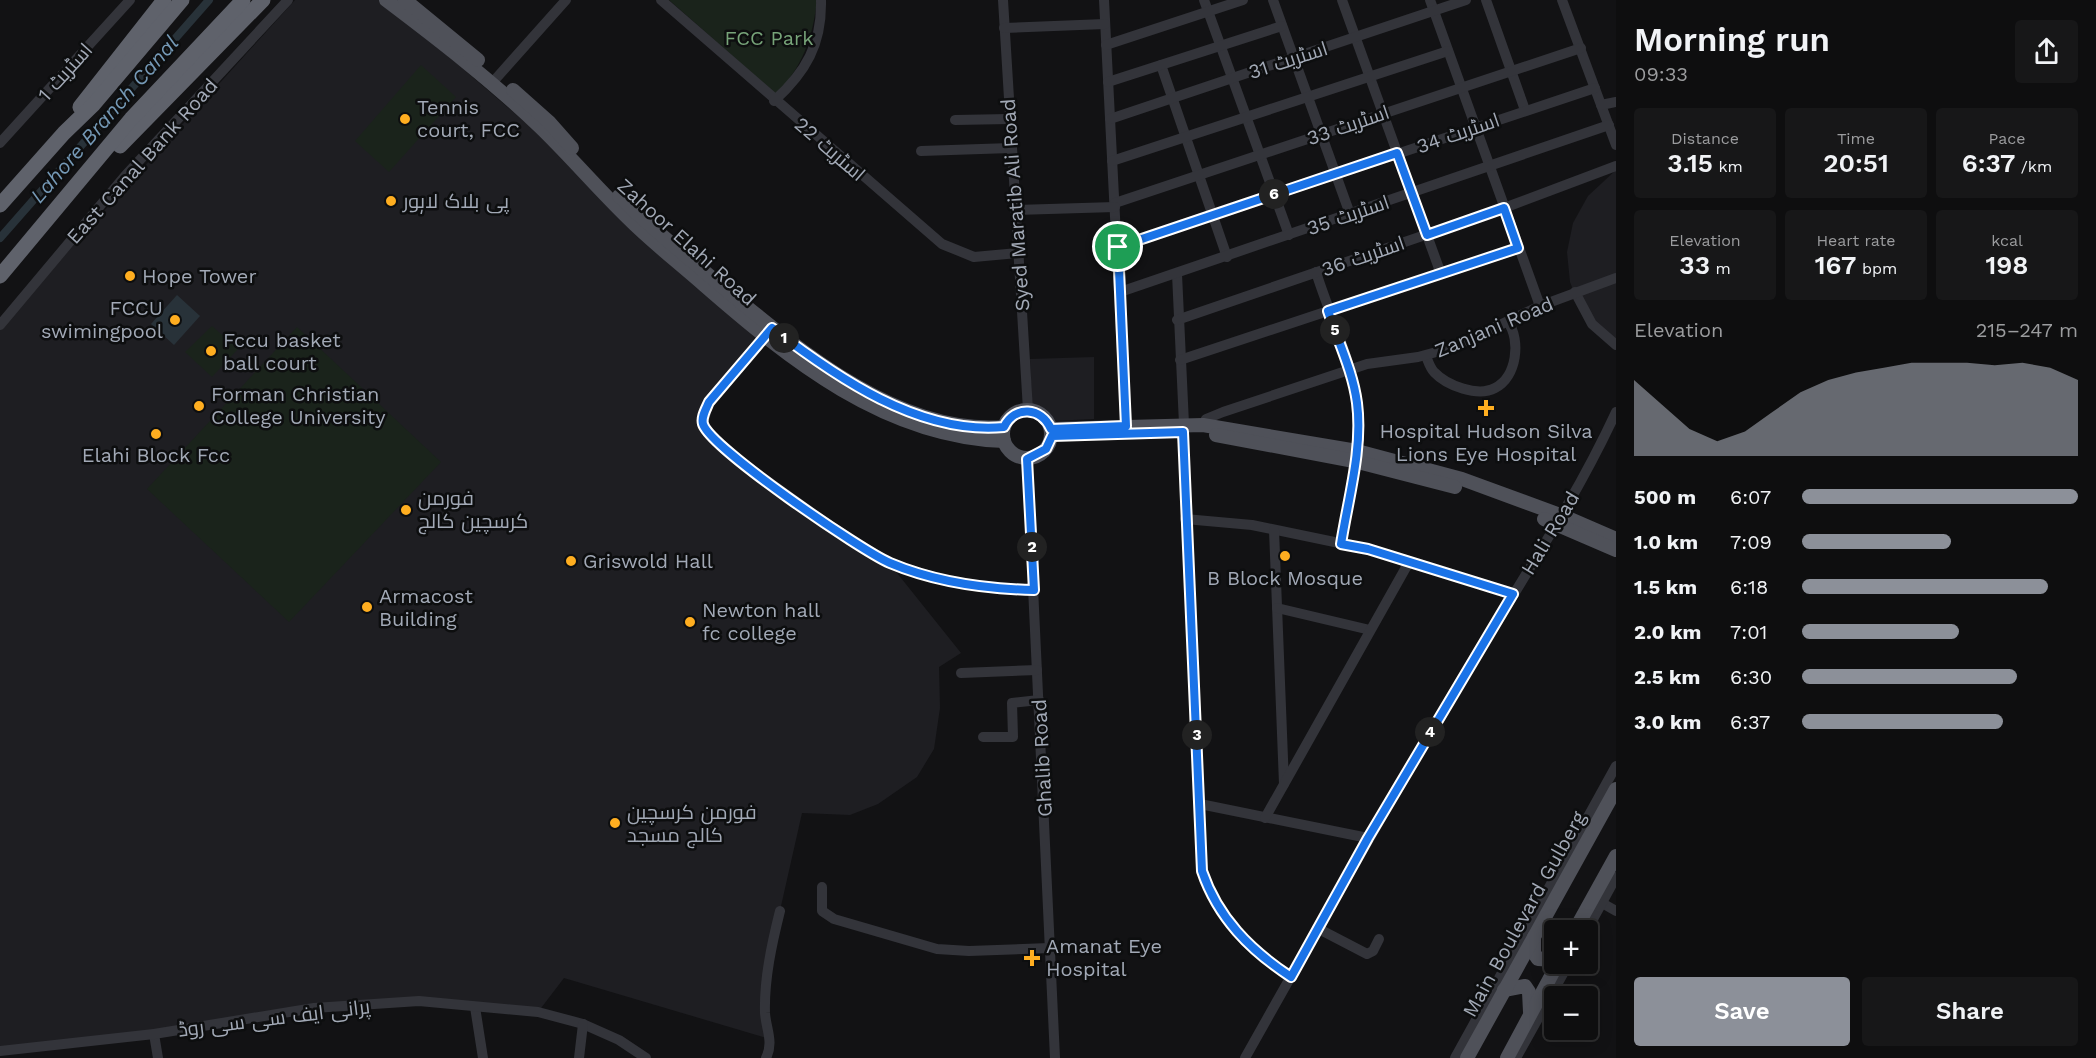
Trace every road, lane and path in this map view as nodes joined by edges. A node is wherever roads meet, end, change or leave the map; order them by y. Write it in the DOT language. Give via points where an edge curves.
graph roads {
  1 [pos="130,0"];
  2 [pos="164,0"];
  3 [pos="182,0"];
  4 [pos="243,0"];
  5 [pos="263,0"];
  6 [pos="288,0"];
  7 [pos="386,0"];
  8 [pos="405,0"];
  9 [pos="566,0"];
  10 [pos="661,0"];
  11 [pos="821,0"];
  12 [pos="1003,0"];
  13 [pos="1105,0"];
  14 [pos="1204,0"];
  15 [pos="1243,0"];
  16 [pos="1273,0"];
  17 [pos="1342,0"];
  18 [pos="1430,0"];
  19 [pos="1466,0"];
  20 [pos="1486,0"];
  21 [pos="1562,0"];
  22 [pos="1434,11"];
  23 [pos="1208,12"];
  24 [pos="1105,24"];
  25 [pos="1282,26"];
  26 [pos="1004,28"];
  27 [pos="1356,37"];
  28 [pos="1106,45"];
  29 [pos="1220,46"];
  30 [pos="1581,48"];
  31 [pos="1448,51"];
  32 [pos="1294,58"];
  33 [pos="1161,65"];
  34 [pos="1512,70"];
  35 [pos="1370,76"];
  36 [pos="1232,79"];
  37 [pos="495,80"];
  38 [pos="1108,82"];
  39 [pos="1461,87"];
  40 [pos="1595,88"];
  41 [pos="1308,97"];
  42 [pos="1172,99"];
  43 [pos="774,100"];
  44 [pos="1616,102"];
  45 [pos="1601,105"];
  46 [pos="1525,110"];
  47 [pos="1383,113"];
  48 [pos="1246,117"];
  49 [pos="1009,119"];
  50 [pos="1110,119"];
  51 [pos="955,120"];
  52 [pos="1608,125"];
  53 [pos="1475,127"];
  54 [pos="64,133"];
  55 [pos="1321,134"];
  56 [pos="1186,137"];
  57 [pos="0,143"];
  58 [pos="1616,146"];
  59 [pos="1011,148"];
  60 [pos="921,151"];
  61 [pos="1397,153"];
  62 [pos="1259,154"];
  63 [pos="1112,161"];
  64 [pos="1489,165"];
  65 [pos="1616,166"];
  66 [pos="1336,173"];
  67 [pos="1199,175"];
  68 [pos="1412,192"];
  69 [pos="1274,194"];
  70 [pos="0,205"];
  71 [pos="1115,205"];
  72 [pos="1504,208"];
  73 [pos="56,210"];
  74 [pos="1015,210"];
  75 [pos="1350,214"];
  76 [pos="1213,215"];
  77 [pos="1427,235"];
  78 [pos="1289,236"];
  79 [pos="1118,247"];
  80 [pos="1518,248"];
  81 [pos="1018,253"];
  82 [pos="1227,257"];
  83 [pos="1316,272"];
  84 [pos="1177,274"];
  85 [pos="1441,274"];
  86 [pos="0,276"];
  87 [pos="1616,278"];
  88 [pos="1120,292"];
  89 [pos="1575,292"];
  90 [pos="1540,306"];
  91 [pos="1328,311"];
  92 [pos="1177,320"];
  93 [pos="1508,322"];
  94 [pos="0,325"];
  95 [pos="768,332"];
  96 [pos="1616,345"];
  97 [pos="1426,356"];
  98 [pos="1180,360"];
  99 [pos="1348,370"];
  100 [pos="1028,410"];
  101 [pos="1616,412"];
  102 [pos="1203,425"];
  103 [pos="1183,428"];
  104 [pos="1126,429"];
  105 [pos="1051,433"];
  106 [pos="1004,434"];
  107 [pos="1356,456"];
  108 [pos="1027,459"];
  109 [pos="1185,519"];
  110 [pos="1560,519"];
  111 [pos="1274,530"];
  112 [pos="1616,539"];
  113 [pos="1341,544"];
  114 [pos="1616,550"];
  115 [pos="1408,562"];
  116 [pos="1034,590"];
  117 [pos="1513,594"];
  118 [pos="1277,608"];
  119 [pos="1370,630"];
  120 [pos="1037,670"];
  121 [pos="961,673"];
  122 [pos="1039,700"];
  123 [pos="983,737"];
  124 [pos="1616,766"];
  125 [pos="1284,785"];
  126 [pos="1616,789"];
  127 [pos="1200,804"];
  128 [pos="1266,818"];
  129 [pos="1368,838"];
  130 [pos="1616,855"];
  131 [pos="1616,877"];
  132 [pos="822,887"];
  133 [pos="1602,903"];
  134 [pos="780,911"];
  135 [pos="1616,911"];
  136 [pos="1580,920"];
  137 [pos="1593,920"];
  138 [pos="1317,928"];
  139 [pos="1534,937"];
  140 [pos="1379,939"];
  141 [pos="1049,948"];
  142 [pos="1544,962"];
  143 [pos="1552,974"];
  144 [pos="1563,974"];
  145 [pos="1291,977"];
  146 [pos="1504,990"];
  147 [pos="475,1007"];
  148 [pos="1530,1014"];
  149 [pos="583,1024"];
  150 [pos="154,1034"];
  151 [pos="40,1046"];
  152 [pos="0,1051"];
  153 [pos="42,1058"];
  154 [pos="158,1058"];
  155 [pos="483,1058"];
  156 [pos="579,1058"];
  157 [pos="646,1058"];
  158 [pos="766,1058"];
  159 [pos="1055,1058"];
  160 [pos="1245,1058"];
  161 [pos="1455,1058"];
  162 [pos="1467,1058"];
  163 [pos="1507,1058"];
  164 [pos="1516,1058"];
  1 -- 57 [label="street, اسٹریٹ 1"];
  2 -- 54 [label="highway" via="84,100"];
  3 -- 54 [label="highway"];
  4 -- 73 [label="highway" via="131,119"];
  5 -- 73 [label="highway"];
  6 -- 94 [label="street, East Canal Bank Road" via="125,176"];
  7 -- 37 [label="main road, Zahoor Elahi Road"];
  8 -- 37 [label="main road, Zahoor Elahi Road"];
  9 -- 37 [label="street"];
  10 -- 43 [label="street, اسٹریٹ 22"];
  11 -- 43 [label="street" via="819,29 806,66"];
  12 -- 26 [label="street, Syed Maratib Ali Road"];
  13 -- 24 [label="street"];
  14 -- 23 [label="street"];
  15 -- 23 [label="street"];
  16 -- 25 [label="street"];
  17 -- 27 [label="street"];
  18 -- 22 [label="street"];
  19 -- 22 [label="street, اسٹریٹ 31"];
  20 -- 34 [label="street"];
  21 -- 30 [label="street"];
  22 -- 27 [label="street, اسٹریٹ 31"];
  22 -- 31 [label="street"];
  23 -- 28 [label="street"];
  23 -- 29 [label="street"];
  24 -- 26 [label="street"];
  24 -- 28 [label="street"];
  25 -- 29 [label="street"];
  25 -- 32 [label="street"];
  26 -- 49 [label="street, Syed Maratib Ali Road"];
  27 -- 32 [label="street, اسٹریٹ 31"];
  27 -- 35 [label="street"];
  28 -- 38 [label="street"];
  29 -- 33 [label="street"];
  29 -- 36 [label="street"];
  30 -- 34 [label="street, اسٹریٹ 33"];
  30 -- 40 [label="street"];
  31 -- 35 [label="street"];
  31 -- 39 [label="street"];
  32 -- 36 [label="street, اسٹریٹ 31"];
  32 -- 41 [label="street"];
  33 -- 38 [label="street"];
  33 -- 42 [label="street"];
  34 -- 39 [label="street, اسٹریٹ 33"];
  34 -- 46 [label="street"];
  35 -- 41 [label="street"];
  35 -- 47 [label="street"];
  36 -- 42 [label="street, اسٹریٹ 31"];
  36 -- 48 [label="street"];
  37 -- 95 [label="main road, Zahoor Elahi Road" via="630,221"];
  38 -- 50 [label="street"];
  39 -- 47 [label="street, اسٹریٹ 33"];
  39 -- 53 [label="street"];
  40 -- 45 [label="street"];
  40 -- 46 [label="street, اسٹریٹ 34"];
  41 -- 48 [label="street"];
  41 -- 55 [label="street"];
  42 -- 50 [label="street, اسٹریٹ 31"];
  42 -- 56 [label="street"];
  43 -- 81 [label="street, اسٹریٹ 22" via="942,244 974,256"];
  44 -- 45 [label="street"];
  45 -- 52 [label="street"];
  46 -- 53 [label="street, اسٹریٹ 34"];
  47 -- 55 [label="street, اسٹریٹ 33"];
  47 -- 61 [label="street"];
  48 -- 56 [label="street"];
  48 -- 62 [label="street"];
  49 -- 51 [label="street"];
  49 -- 59 [label="street, Syed Maratib Ali Road"];
  50 -- 63 [label="street"];
  52 -- 58 [label="street"];
  52 -- 64 [label="street, اسٹریٹ 35"];
  53 -- 61 [label="street, اسٹریٹ 34"];
  53 -- 64 [label="street"];
  54 -- 70 [label="highway"];
  55 -- 62 [label="street, اسٹریٹ 33"];
  55 -- 66 [label="street"];
  56 -- 63 [label="street"];
  56 -- 67 [label="street"];
  59 -- 60 [label="street"];
  59 -- 74 [label="street, Syed Maratib Ali Road"];
  61 -- 66 [label="street, اسٹریٹ 34"];
  61 -- 68 [label="street"];
  62 -- 67 [label="street, اسٹریٹ 33"];
  62 -- 69 [label="street"];
  63 -- 71 [label="street"];
  64 -- 68 [label="street, اسٹریٹ 35"];
  64 -- 72 [label="street"];
  65 -- 72 [label="street, اسٹریٹ 36"];
  66 -- 69 [label="street, اسٹریٹ 34"];
  66 -- 75 [label="street"];
  67 -- 71 [label="street, اسٹریٹ 33"];
  67 -- 76 [label="street"];
  68 -- 75 [label="street, اسٹریٹ 35"];
  68 -- 77 [label="street"];
  69 -- 76 [label="street, اسٹریٹ 34"];
  69 -- 78 [label="street"];
  71 -- 74 [label="street, اسٹریٹ 33"];
  71 -- 79 [label="street"];
  72 -- 77 [label="street, اسٹریٹ 36"];
  72 -- 80 [label="street"];
  73 -- 86 [label="highway"];
  74 -- 81 [label="street, Syed Maratib Ali Road"];
  75 -- 78 [label="street, اسٹریٹ 35"];
  76 -- 79 [label="street, اسٹریٹ 34"];
  76 -- 82 [label="street"];
  77 -- 83 [label="street, اسٹریٹ 36"];
  77 -- 85 [label="street"];
  78 -- 82 [label="street, اسٹریٹ 35"];
  79 -- 88 [label="street"];
  80 -- 85 [label="street"];
  80 -- 90 [label="street"];
  81 -- 100 [label="street, Syed Maratib Ali Road"];
  82 -- 84 [label="street, اسٹریٹ 35"];
  83 -- 91 [label="street"];
  83 -- 92 [label="street, اسٹریٹ 36"];
  84 -- 88 [label="street, اسٹریٹ 35"];
  84 -- 92 [label="street"];
  85 -- 91 [label="street"];
  87 -- 89 [label="street, Zanjani Road"];
  88 -- 104 [label="street"];
  89 -- 90 [label="street, Zanjani Road"];
  89 -- 96 [label="street" via="1592,324"];
  90 -- 93 [label="street, Zanjani Road"];
  91 -- 98 [label="street"];
  91 -- 99 [label="street"];
  92 -- 98 [label="street"];
  93 -- 97 [label="street, Zanjani Road"];
  93 -- 97 [label="street" via="1515,332 1516,347 1507,376 1497,387 1485,392 1456,386 1433,371"];
  95 -- 106 [label="main road, Zahoor Elahi Road" via="821,378 910,423 955,437"];
  95 -- 116 [label="street" via="709,402 703,414 708,433 829,525 889,562 944,580"];
  97 -- 99 [label="street, Zanjani Road" via="1378,361"];
  98 -- 103 [label="street"];
  99 -- 102 [label="street, Zanjani Road" via="1222,412 1206,419"];
  99 -- 107 [label="street" via="1358,405"];
  100 -- 105 [label="main road" via="1042,416"];
  100 -- 106 [label="main road" via="1013,415"];
  101 -- 110 [label="street, Hali Road"];
  102 -- 103 [label="main road"];
  102 -- 107 [label="main road"];
  103 -- 104 [label="main road"];
  103 -- 107 [label="main road"];
  103 -- 109 [label="street"];
  104 -- 105 [label="main road"];
  105 -- 108 [label="main road" via="1046,449"];
  106 -- 108 [label="main road" via="1013,454"];
  107 -- 110 [label="main road"];
  107 -- 113 [label="street"];
  108 -- 116 [label="street, Ghalib Road"];
  109 -- 111 [label="street"];
  109 -- 127 [label="street"];
  110 -- 112 [label="main road"];
  110 -- 114 [label="main road"];
  110 -- 117 [label="street, Hali Road"];
  111 -- 113 [label="street"];
  111 -- 118 [label="street"];
  113 -- 115 [label="street"];
  115 -- 117 [label="street"];
  115 -- 119 [label="street"];
  116 -- 120 [label="street, Ghalib Road"];
  117 -- 129 [label="street, Hali Road"];
  118 -- 119 [label="street"];
  118 -- 125 [label="street"];
  119 -- 125 [label="street"];
  120 -- 121 [label="street"];
  120 -- 122 [label="street, Ghalib Road"];
  122 -- 123 [label="street" via="1012,703 1013,737"];
  122 -- 141 [label="street, Ghalib Road"];
  124 -- 161 [label="street"];
  125 -- 128 [label="street"];
  126 -- 139 [label="main road, Main Boulevard Gulberg"];
  127 -- 128 [label="street"];
  127 -- 145 [label="street" via="1201,861 1208,889 1223,916 1244,941"];
  128 -- 129 [label="street"];
  129 -- 138 [label="street, Hali Road"];
  130 -- 136 [label="main road"];
  131 -- 133 [label="street"];
  132 -- 141 [label="street" via="822,911 834,919 937,949"];
  133 -- 135 [label="street"];
  133 -- 137 [label="street"];
  134 -- 158 [label="street" via="768,980 765,1014 770,1039"];
  138 -- 140 [label="street" via="1367,954 1371,954"];
  138 -- 145 [label="street, Hali Road"];
  139 -- 142 [label="main road" via="1534,952"];
  139 -- 146 [label="main road, Main Boulevard Gulberg"];
  141 -- 159 [label="street, Ghalib Road"];
  143 -- 148 [label="main road"];
  144 -- 164 [label="street"];
  145 -- 160 [label="street, Hali Road"];
  146 -- 148 [label="main road" via="1526,986"];
  146 -- 162 [label="main road, Main Boulevard Gulberg"];
  147 -- 149 [label="street, پرانی ایف سی سی روڈ" via="538,1012"];
  147 -- 150 [label="street, پرانی ایف سی سی روڈ" via="419,1001 314,1008"];
  147 -- 155 [label="street"];
  148 -- 163 [label="main road"];
  149 -- 156 [label="street"];
  149 -- 157 [label="street, پرانی ایف سی سی روڈ" via="619,1040"];
  150 -- 151 [label="street, پرانی ایف سی سی روڈ"];
  150 -- 154 [label="street"];
  151 -- 152 [label="street, پرانی ایف سی سی روڈ"];
  151 -- 153 [label="street"];
}
